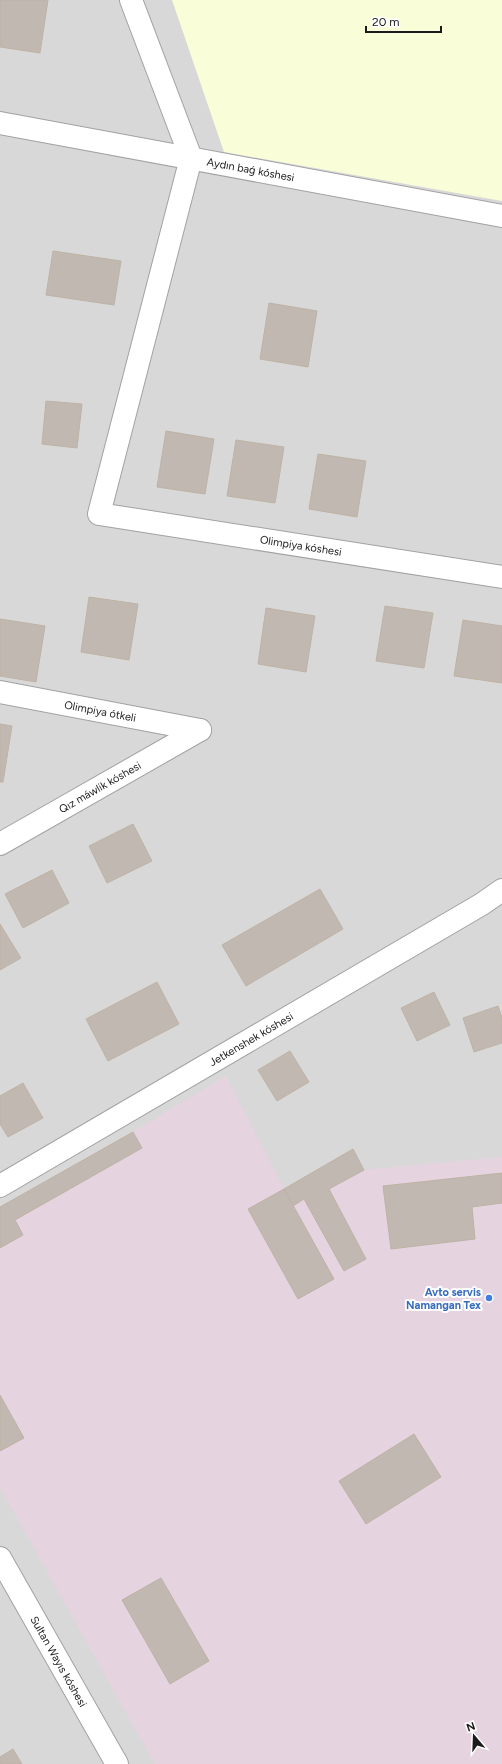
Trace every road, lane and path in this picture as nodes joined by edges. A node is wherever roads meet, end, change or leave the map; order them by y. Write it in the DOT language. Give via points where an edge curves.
graph roads {
  1 [pos="131,0"];
  2 [pos="0,122"];
  3 [pos="190,158"];
  4 [pos="502,216"];
  5 [pos="502,576"];
  6 [pos="0,692"];
  7 [pos="200,730"];
  8 [pos="0,844"];
  9 [pos="502,890"];
  10 [pos="0,1186"];
  11 [pos="0,1558"];
  12 [pos="117,1764"];
  1 -- 3 [label="street"];
  2 -- 3 [label="street, Aydın baǵ kóshesi"];
  3 -- 4 [label="street, Aydın baǵ kóshesi"];
  3 -- 5 [label="street, Olimpiya kóshesi" via="99,514"];
  6 -- 7 [label="street, Olimpiya ótkeli"];
  7 -- 8 [label="street, Qız máwlik kóshesi"];
  9 -- 10 [label="street, Jetkenshek kóshesi"];
  11 -- 12 [label="street, Sultan Wayıs kóshesi"];
}
